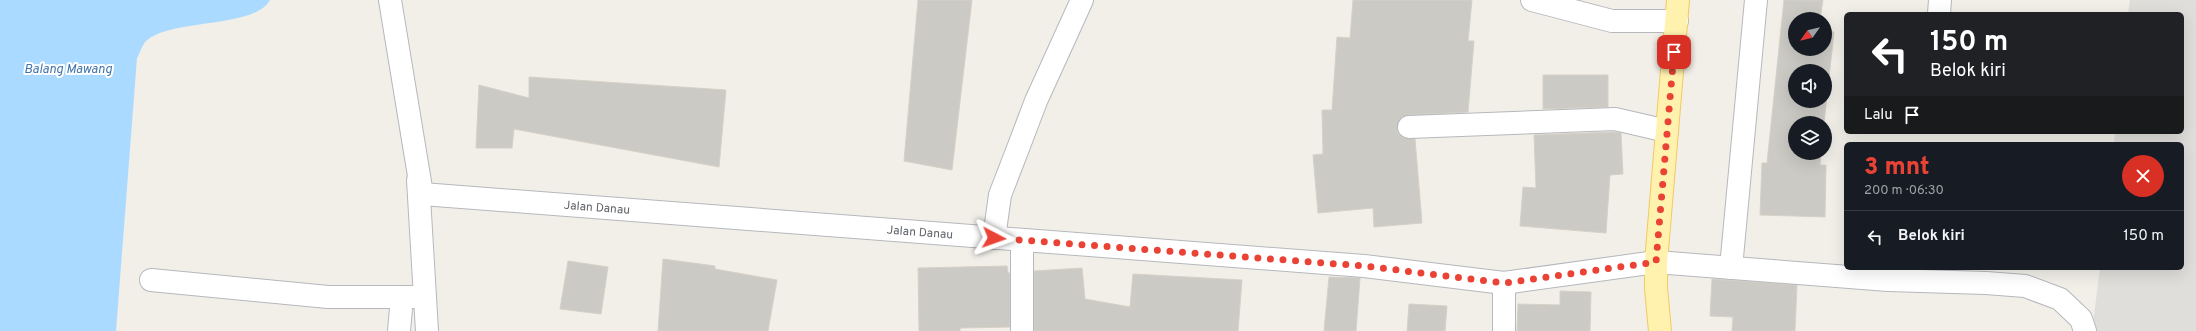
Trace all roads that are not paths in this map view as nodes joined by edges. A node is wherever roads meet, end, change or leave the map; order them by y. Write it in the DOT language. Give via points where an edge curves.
graph roads {
  1 [pos="390,0"];
  2 [pos="1082,0"];
  3 [pos="1532,0"];
  4 [pos="1756,0"];
  5 [pos="1940,0"];
  6 [pos="1677,10"];
  7 [pos="1939,12"];
  8 [pos="1409,127"];
  9 [pos="1668,131"];
  10 [pos="418,168"];
  11 [pos="994,238"];
  12 [pos="1022,240"];
  13 [pos="1656,262"];
  14 [pos="1731,268"];
  15 [pos="162,282"];
  16 [pos="1504,283"];
  17 [pos="402,297"];
  18 [pos="424,297"];
  19 [pos="399,331"];
  20 [pos="427,331"];
  21 [pos="1022,331"];
  22 [pos="1504,331"];
  23 [pos="1660,331"];
  24 [pos="2085,331"];
  1 -- 10 [label="street"];
  2 -- 11 [label="street" via="1016,151 1000,195"];
  3 -- 6 [label="street" via="1612,20"];
  4 -- 14 [label="street"];
  5 -- 7 [label="street"];
  6 -- 9 [label="main road"];
  8 -- 9 [label="street" via="1615,119"];
  9 -- 13 [label="main road"];
  10 -- 11 [label="street, Jalan Danau" via="422,194"];
  10 -- 18 [label="street"];
  11 -- 12 [label="street, Jalan Danau"];
  12 -- 16 [label="street, Jalan Danau" via="1364,266"];
  12 -- 21 [label="street"];
  13 -- 14 [label="street, Jalan Danau"];
  13 -- 16 [label="street, Jalan Danau"];
  13 -- 23 [label="main road"];
  14 -- 24 [label="street, Jalan Danau" via="1888,280 2025,286 2060,299 2081,319"];
  15 -- 17 [label="street" via="328,297"];
  16 -- 22 [label="street"];
  17 -- 18 [label="street"];
  17 -- 19 [label="street"];
  18 -- 20 [label="street"];
}
